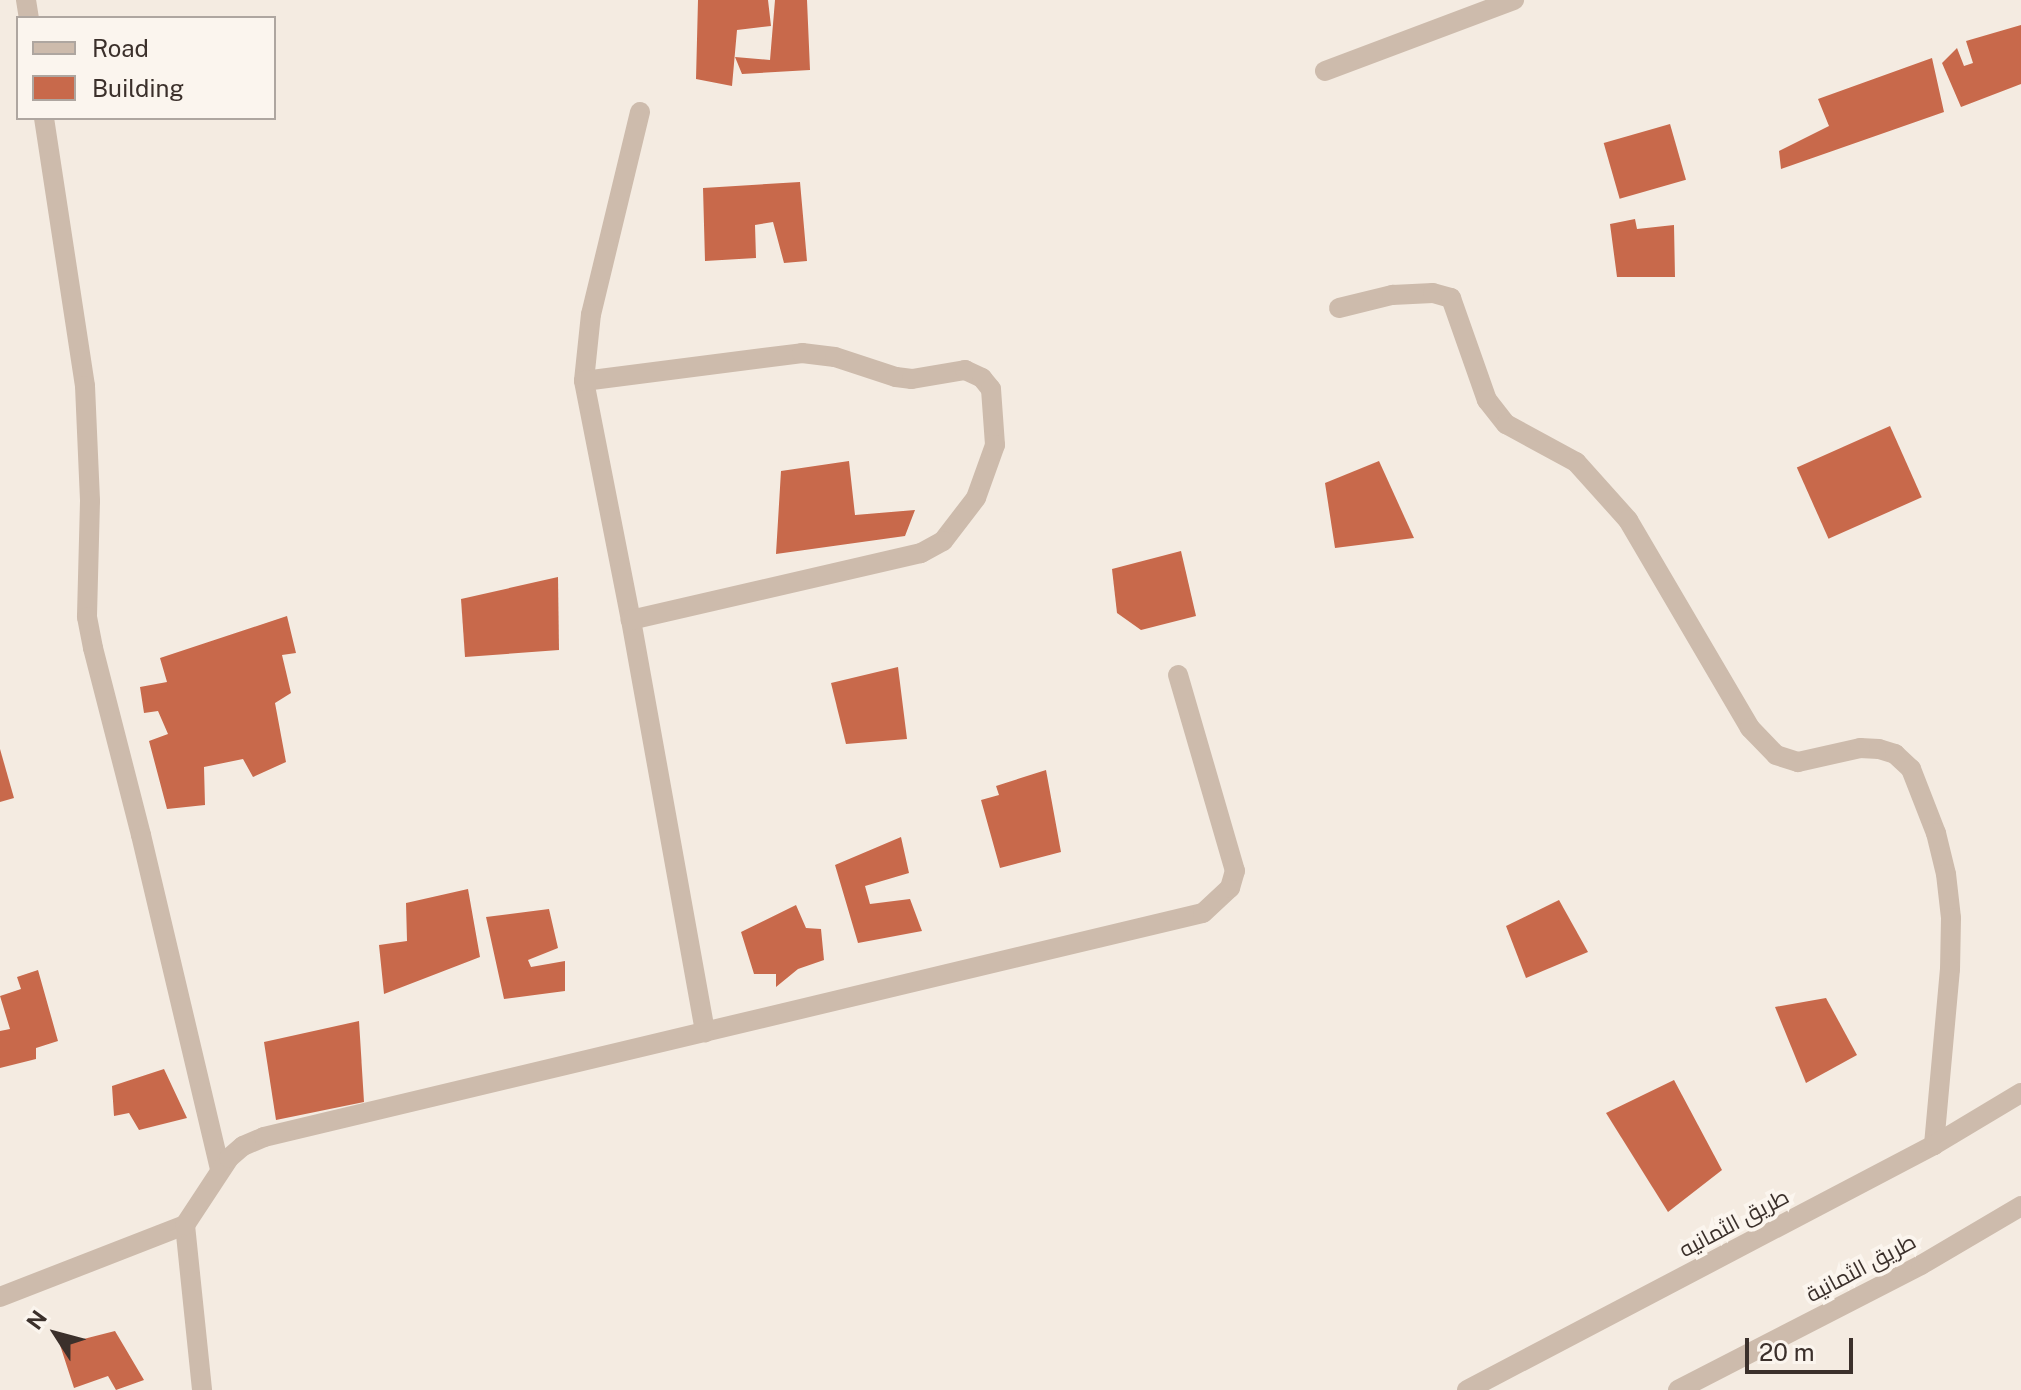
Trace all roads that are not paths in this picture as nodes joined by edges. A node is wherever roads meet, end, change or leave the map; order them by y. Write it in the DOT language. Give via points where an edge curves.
graph roads {
  1 [pos="1514,0"];
  2 [pos="1325,71"];
  3 [pos="640,112"];
  4 [pos="44,120"];
  5 [pos="1339,308"];
  6 [pos="584,381"];
  7 [pos="631,620"];
  8 [pos="1178,675"];
  9 [pos="705,1032"];
  10 [pos="2021,1093"];
  11 [pos="1934,1145"];
  12 [pos="220,1169"];
  13 [pos="2021,1206"];
  14 [pos="185,1225"];
  15 [pos="0,1297"];
  16 [pos="202,1390"];
  17 [pos="1467,1390"];
  18 [pos="1678,1390"];
  1 -- 2 [label="street"];
  3 -- 6 [label="street" via="591,314"];
  4 -- 12 [label="street" via="85,386 90,501 87,617"];
  5 -- 11 [label="street" via="1392,295 1433,293 1451,298 1487,400 1506,424 1576,462 1628,520 1750,728 1776,755 1798,762 1879,749 1895,754 1911,769 1936,833 1951,918"];
  6 -- 7 [label="street"];
  6 -- 7 [label="street" via="802,353 912,379 965,370 991,389 995,445 976,498 943,541 921,553"];
  7 -- 9 [label="street"];
  8 -- 9 [label="street" via="1235,871 1230,888 1203,913"];
  9 -- 12 [label="street" via="264,1137 243,1146"];
  10 -- 11 [label="street, طريق الثمانيه"];
  11 -- 17 [label="street, طريق الثمانيه"];
  12 -- 14 [label="street"];
  13 -- 18 [label="street, طريق الثمانية" via="1921,1265"];
  14 -- 15 [label="street"];
  14 -- 16 [label="street"];
}
